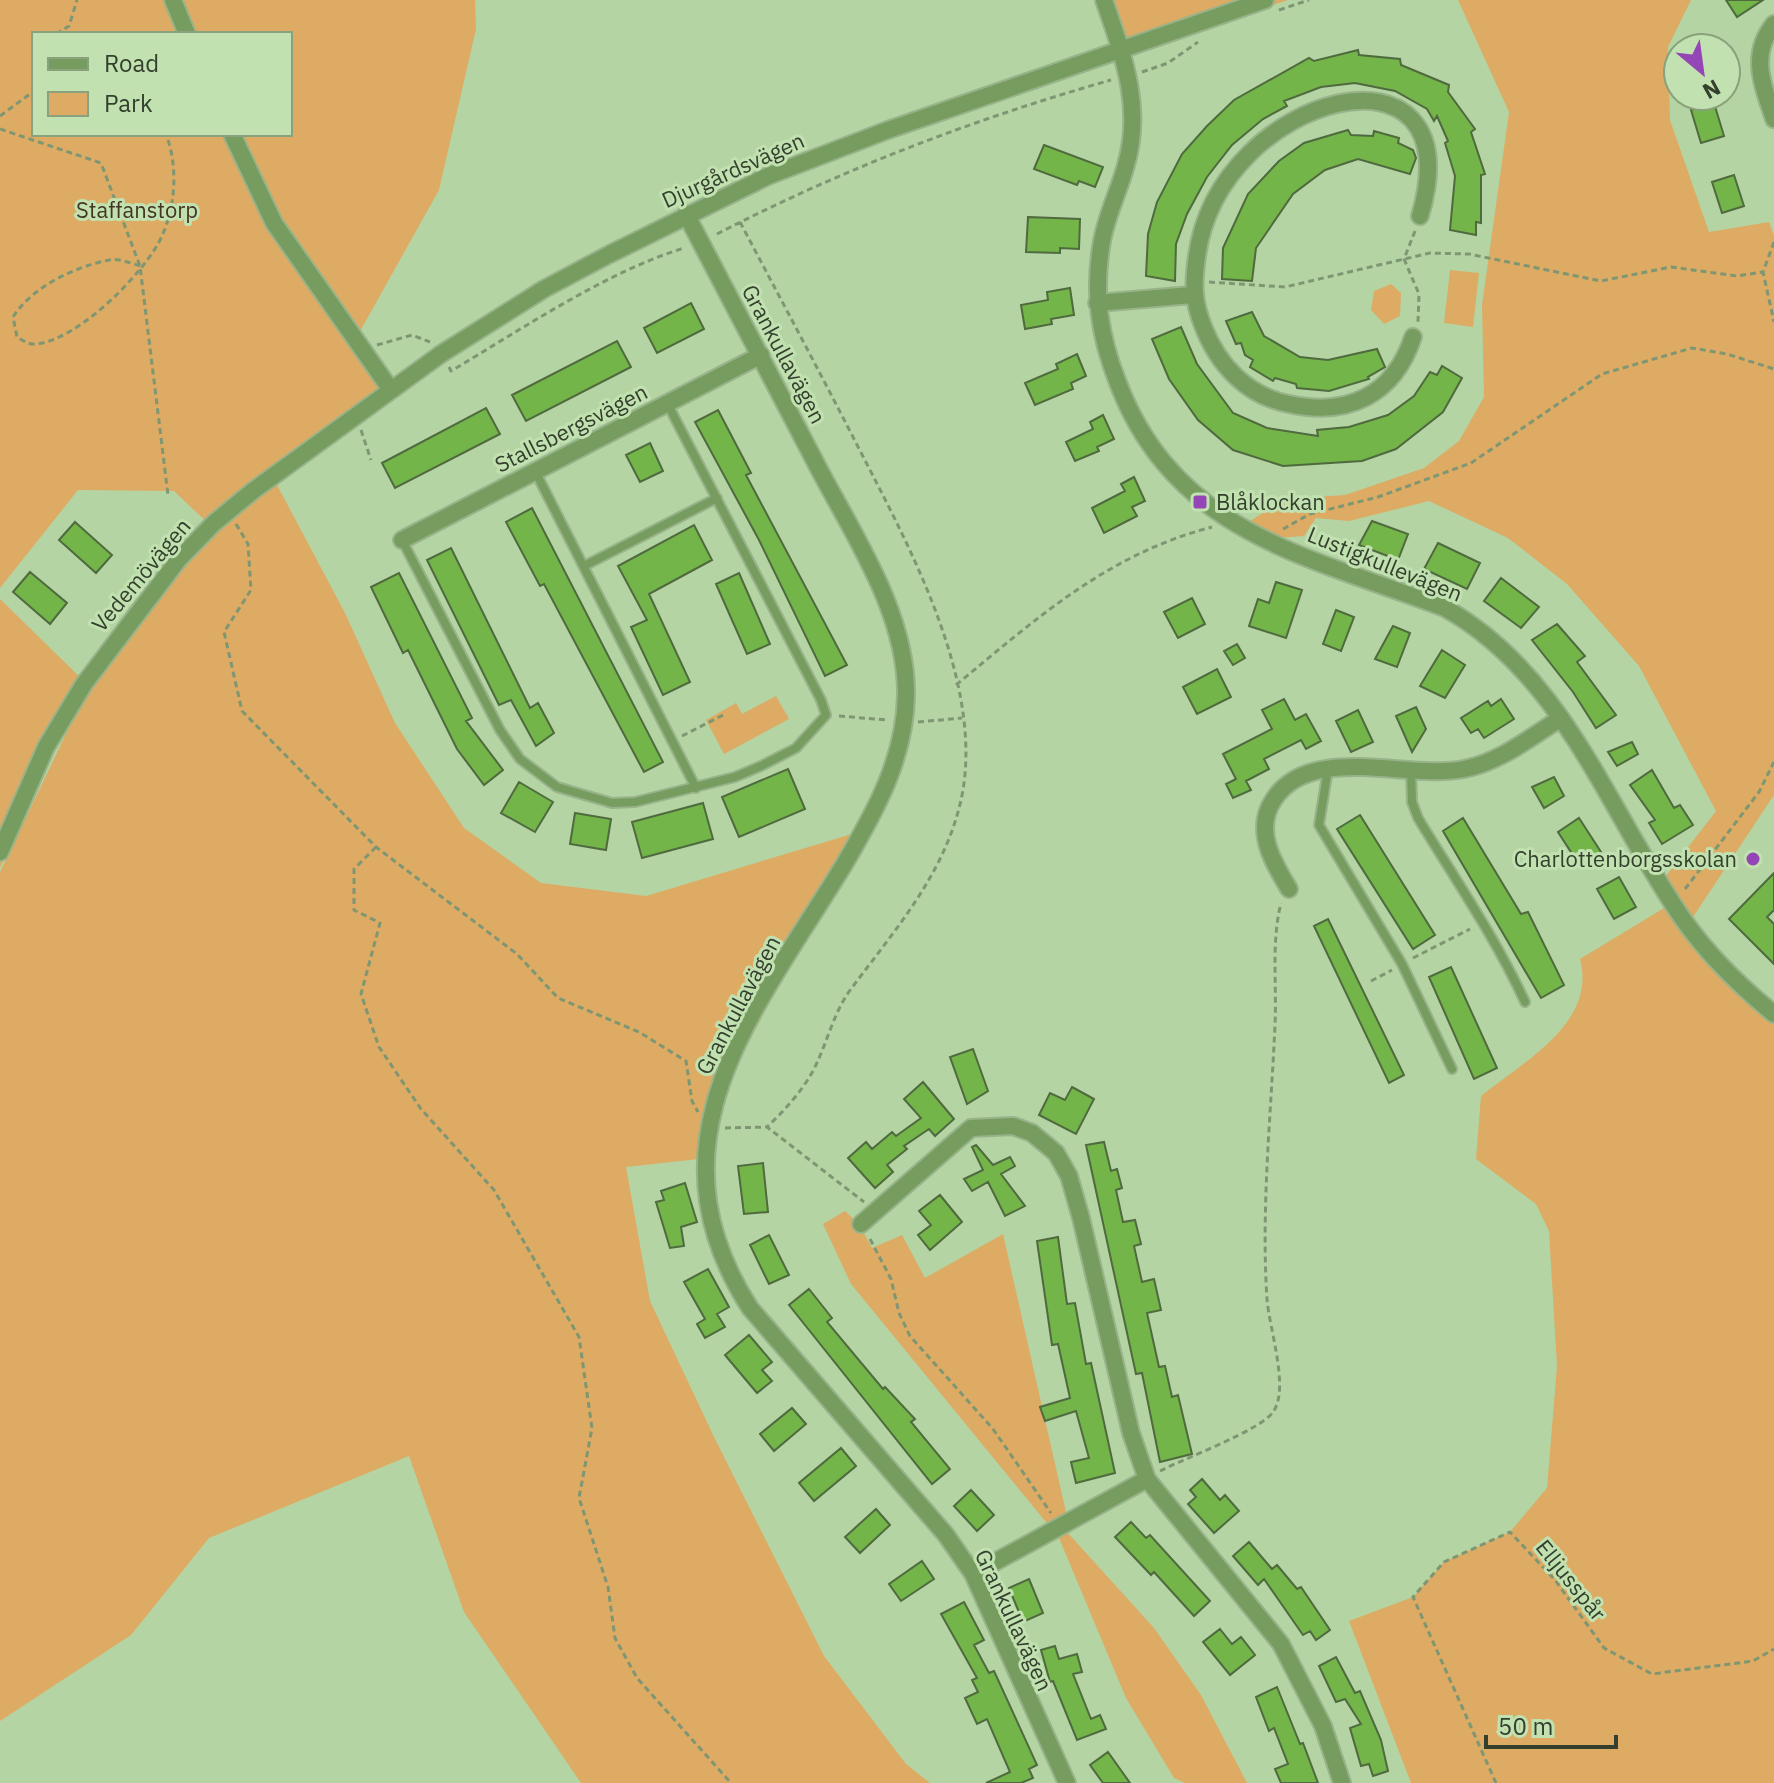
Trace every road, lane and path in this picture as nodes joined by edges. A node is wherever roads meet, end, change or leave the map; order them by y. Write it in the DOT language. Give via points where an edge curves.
graph roads {
  1 [pos="77,0"];
  2 [pos="173,0"];
  3 [pos="1104,0"];
  4 [pos="1265,0"];
  5 [pos="1309,0"];
  6 [pos="1280,10"];
  7 [pos="1774,24"];
  8 [pos="59,32"];
  9 [pos="186,32"];
  10 [pos="1200,40"];
  11 [pos="1121,49"];
  12 [pos="1129,76"];
  13 [pos="32,92"];
  14 [pos="0,116"];
  15 [pos="1774,119"];
  16 [pos="0,129"];
  17 [pos="166,136"];
  18 [pos="233,136"];
  19 [pos="686,214"];
  20 [pos="1420,216"];
  21 [pos="740,222"];
  22 [pos="701,242"];
  23 [pos="1774,242"];
  24 [pos="1404,259"];
  25 [pos="140,266"];
  26 [pos="1763,272"];
  27 [pos="1193,288"];
  28 [pos="1097,303"];
  29 [pos="1774,322"];
  30 [pos="1413,337"];
  31 [pos="761,355"];
  32 [pos="1774,369"];
  33 [pos="391,390"];
  34 [pos="667,403"];
  35 [pos="355,415"];
  36 [pos="371,460"];
  37 [pos="535,471"];
  38 [pos="168,495"];
  39 [pos="717,498"];
  40 [pos="228,510"];
  41 [pos="1222,518"];
  42 [pos="1263,539"];
  43 [pos="402,540"];
  44 [pos="584,566"];
  45 [pos="956,685"];
  46 [pos="725,714"];
  47 [pos="1561,718"];
  48 [pos="673,741"];
  49 [pos="1774,762"];
  50 [pos="1328,768"];
  51 [pos="1411,771"];
  52 [pos="696,788"];
  53 [pos="376,847"];
  54 [pos="0,852"];
  55 [pos="1289,889"];
  56 [pos="1670,898"];
  57 [pos="1469,929"];
  58 [pos="1421,954"];
  59 [pos="1402,964"];
  60 [pos="1371,981"];
  61 [pos="1525,1002"];
  62 [pos="1774,1014"];
  63 [pos="1452,1069"];
  64 [pos="707,1127"];
  65 [pos="767,1127"];
  66 [pos="868,1218"];
  67 [pos="1147,1479"];
  68 [pos="1059,1527"];
  69 [pos="973,1574"];
  70 [pos="1774,1649"];
  71 [pos="731,1783"];
  72 [pos="1067,1783"];
  73 [pos="1342,1783"];
  74 [pos="1496,1783"];
  1 -- 8 [label="path" via="69,26"];
  2 -- 9 [label="street"];
  3 -- 11 [label="street"];
  4 -- 11 [label="street, Djurgårdsvägen"];
  5 -- 6 [label="path"];
  7 -- 15 [label="street" via="1759,62"];
  10 -- 12 [label="path" via="1168,63"];
  11 -- 12 [label="street, Lustigkullevägen"];
  11 -- 19 [label="street, Djurgårdsvägen" via="814,158"];
  12 -- 21 [label="path" via="928,139 811,186"];
  12 -- 28 [label="street, Lustigkullevägen" via="1131,142 1102,238"];
  13 -- 14 [label="path"];
  16 -- 25 [label="path" via="101,163"];
  17 -- 25 [label="path" via="174,168 171,206 161,237"];
  18 -- 33 [label="street" via="290,250"];
  19 -- 22 [label="street, Grankullavägen"];
  19 -- 33 [label="street, Djurgårdsvägen" via="544,289"];
  20 -- 24 [label="path"];
  20 -- 27 [label="street" via="1429,169 1419,129 1407,116 1371,101 1318,107 1272,133 1231,174 1207,214"];
  21 -- 22 [label="path"];
  21 -- 45 [label="path" via="895,520 936,618"];
  22 -- 31 [label="street, Grankullavägen"];
  23 -- 26 [label="path"];
  24 -- 26 [label="path" via="1469,254 1601,281 1671,267 1737,276"];
  24 -- 27 [label="path" via="1285,287"];
  24 -- 30 [label="path" via="1420,303"];
  25 -- 25 [label="path" via="109,260 39,290 13,317 17,337 31,344 72,329 116,296"];
  25 -- 38 [label="path"];
  26 -- 29 [label="path"];
  27 -- 28 [label="street"];
  27 -- 30 [label="street" via="1207,337 1229,370 1261,394 1296,406 1349,403 1378,391 1398,374"];
  28 -- 41 [label="street, Lustigkullevägen" via="1103,345 1139,431 1177,481"];
  31 -- 34 [label="street, Stallsbergsvägen"];
  31 -- 64 [label="street, Grankullavägen" via="888,606 904,667 905,707 898,755 884,793 748,1024 721,1079"];
  32 -- 42 [label="path" via="1692,348 1602,374 1471,463 1378,497 1310,514"];
  33 -- 35 [label="street, Vedemövägen"];
  34 -- 37 [label="street, Stallsbergsvägen"];
  34 -- 39 [label="lane"];
  35 -- 36 [label="path"];
  35 -- 40 [label="street, Vedemövägen"];
  37 -- 43 [label="street, Stallsbergsvägen"];
  37 -- 44 [label="lane"];
  39 -- 44 [label="lane"];
  39 -- 52 [label="lane" via="826,715 796,748 735,777"];
  40 -- 53 [label="path" via="248,544 251,590 224,632 242,711"];
  40 -- 54 [label="street, Vedemövägen" via="179,559 84,684 46,747"];
  41 -- 42 [label="street, Lustigkullevägen"];
  41 -- 45 [label="path" via="1216,526 1153,544 1102,572"];
  42 -- 47 [label="street, Lustigkullevägen" via="1467,621 1527,672"];
  43 -- 52 [label="lane" via="500,730 534,772 557,787 612,803"];
  44 -- 48 [label="lane"];
  45 -- 65 [label="path" via="965,767 958,811 942,853 904,922 840,1006 812,1074"];
  46 -- 48 [label="path"];
  47 -- 51 [label="street" via="1481,765"];
  47 -- 56 [label="street, Lustigkullevägen"];
  48 -- 52 [label="lane"];
  49 -- 56 [label="path" via="1759,792 1710,858 1685,889"];
  50 -- 51 [label="street"];
  50 -- 55 [label="street" via="1306,772 1286,784 1266,816 1266,846"];
  50 -- 59 [label="lane" via="1319,825"];
  51 -- 61 [label="lane" via="1418,818 1498,944"];
  53 -- 64 [label="path" via="517,954 558,998 639,1032 686,1061 692,1101"];
  53 -- 71 [label="path" via="354,869 354,910 380,923 361,994 379,1047 421,1109 494,1190 579,1337 592,1428 579,1498 608,1587 615,1638 637,1678"];
  55 -- 67 [label="path" via="1275,932 1266,1235 1278,1403 1265,1420"];
  56 -- 62 [label="street, Lustigkullevägen" via="1712,956"];
  57 -- 58 [label="path"];
  59 -- 60 [label="path"];
  59 -- 63 [label="lane"];
  64 -- 65 [label="path"];
  64 -- 69 [label="street, Grankullavägen" via="704,1171 709,1213 739,1291 946,1535"];
  65 -- 66 [label="path"];
  66 -- 67 [label="street" via="971,1128 1013,1126 1049,1145 1069,1176 1131,1433"];
  66 -- 68 [label="path" via="910,1336 993,1429"];
  67 -- 68 [label="street"];
  67 -- 73 [label="street" via="1281,1644 1323,1726"];
  68 -- 69 [label="street"];
  69 -- 72 [label="street, Grankullavägen"];
  70 -- 74 [label="path, Elljusspår" via="1753,1661 1652,1674 1604,1648 1555,1580 1510,1532 1444,1562 1413,1597"];
}
